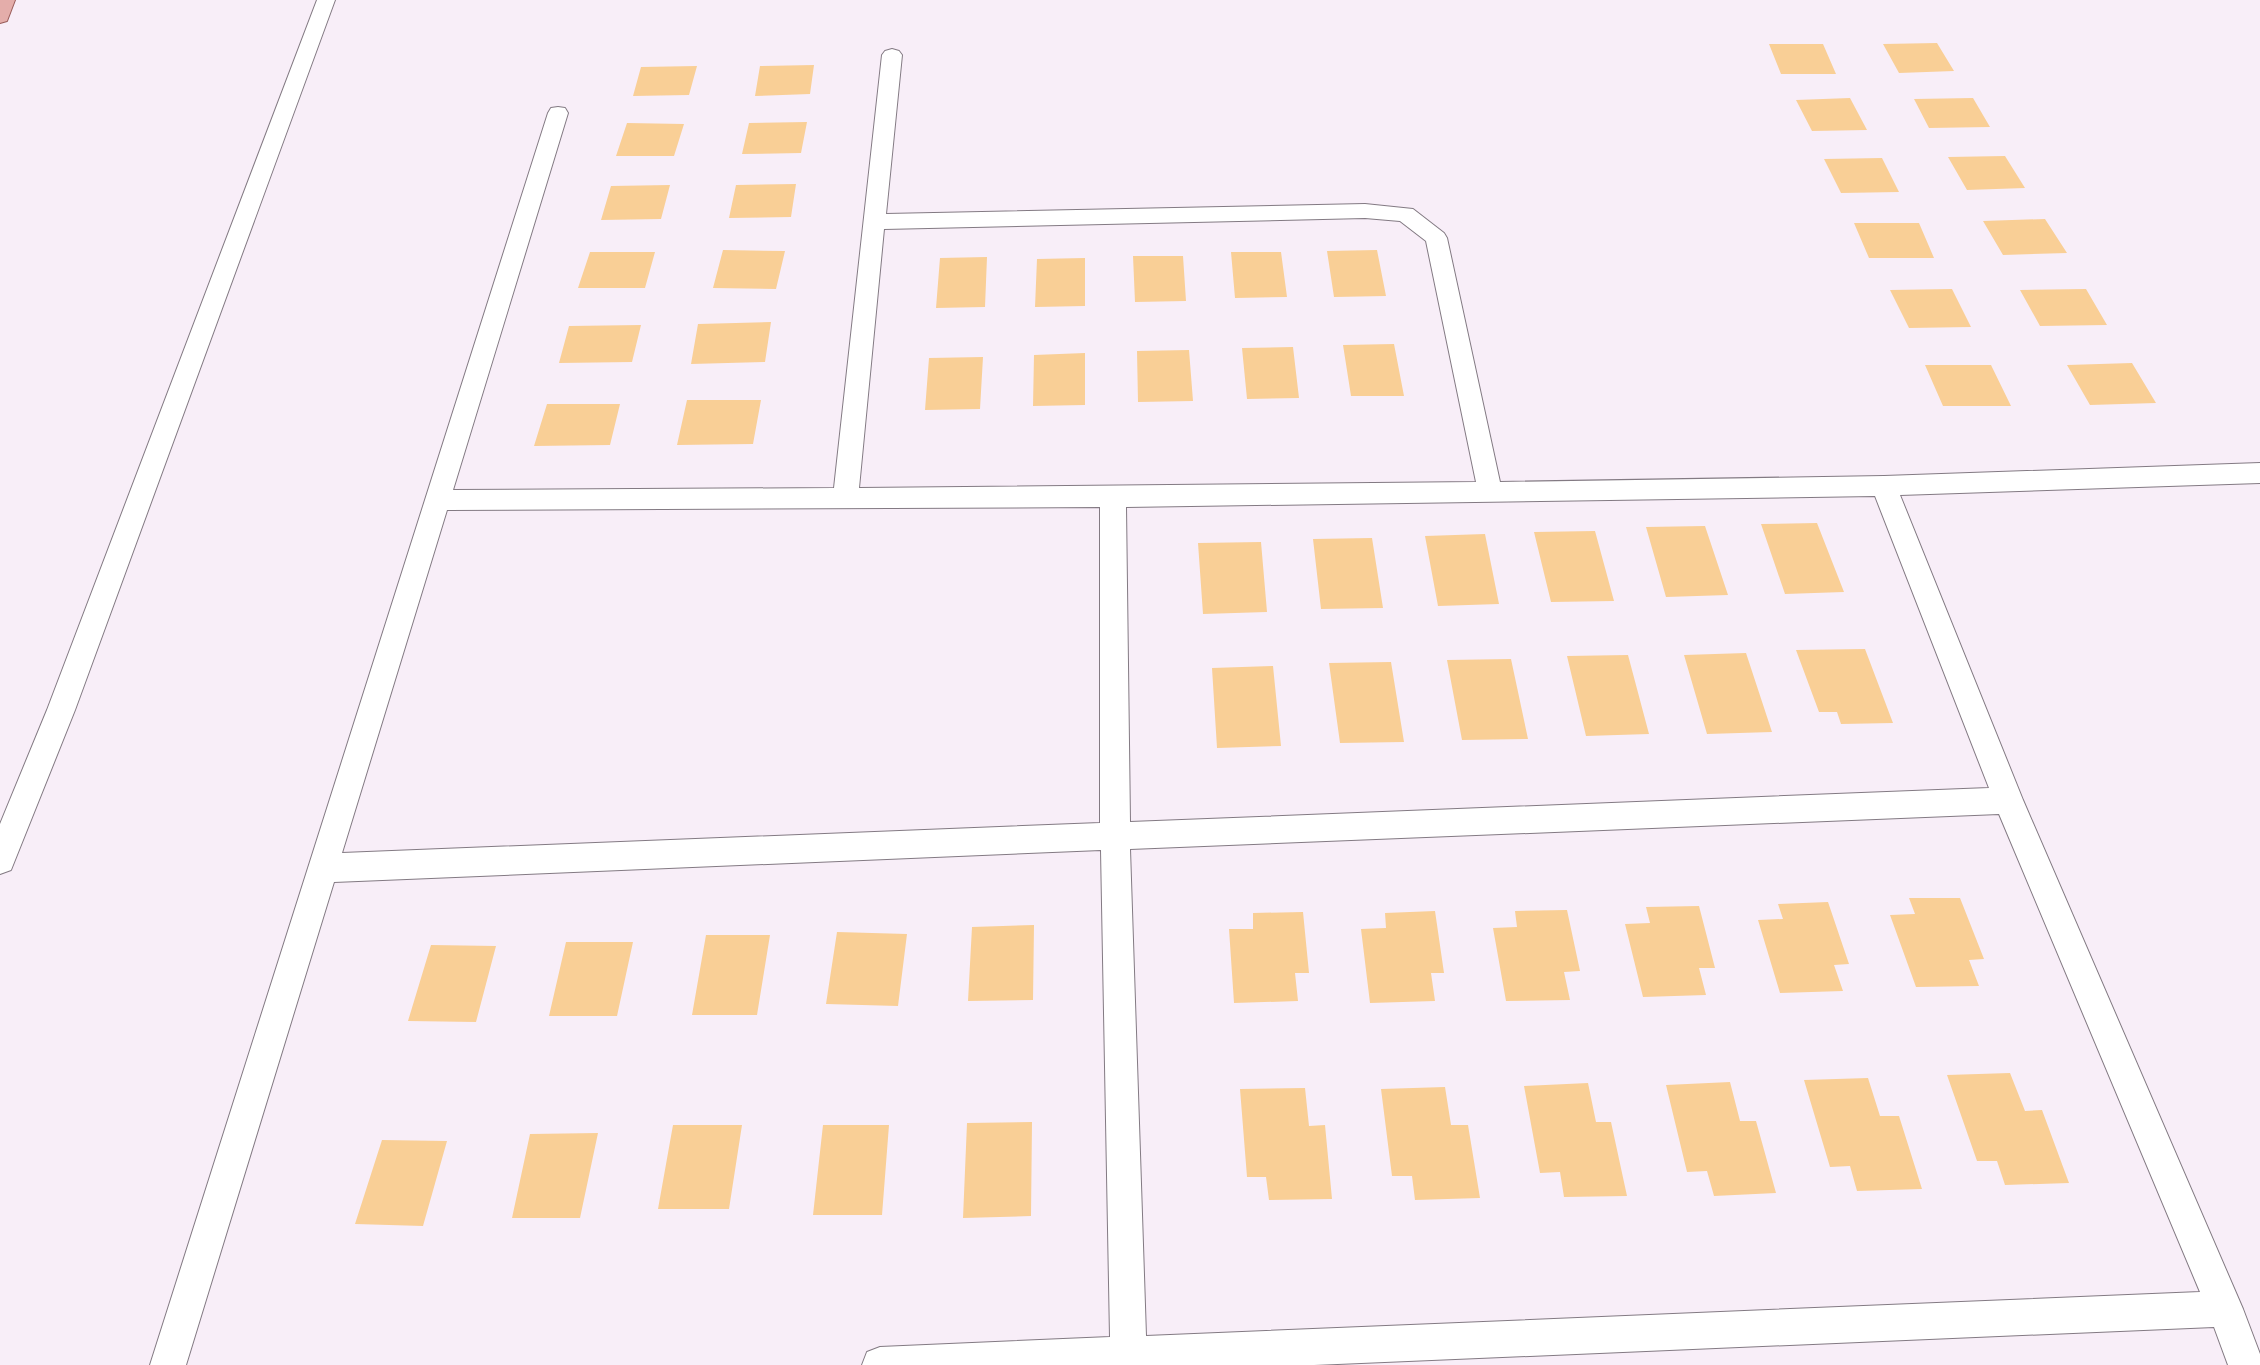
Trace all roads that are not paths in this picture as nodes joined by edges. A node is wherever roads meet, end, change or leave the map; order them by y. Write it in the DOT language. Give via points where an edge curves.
graph roads {
  1 [pos="6,0"];
  2 [pos="326,0"];
  3 [pos="0,16"];
  4 [pos="892,55"];
  5 [pos="558,113"];
  6 [pos="874,222"];
  7 [pos="2260,472"];
  8 [pos="1884,486"];
  9 [pos="1490,492"];
  10 [pos="1113,497"];
  11 [pos="846,498"];
  12 [pos="437,500"];
  13 [pos="2008,800"];
  14 [pos="1115,837"];
  15 [pos="0,860"];
  16 [pos="322,868"];
  17 [pos="2225,1309"];
  18 [pos="1129,1360"];
  19 [pos="168,1365"];
  20 [pos="880,1365"];
  21 [pos="2246,1365"];
  1 -- 3 [label="main road"];
  2 -- 15 [label="street" via="61,710"];
  4 -- 6 [label="street"];
  5 -- 12 [label="street"];
  6 -- 9 [label="street" via="1365,211 1405,214 1436,238"];
  6 -- 11 [label="street"];
  7 -- 8 [label="street"];
  8 -- 9 [label="street"];
  8 -- 13 [label="street"];
  9 -- 10 [label="street"];
  10 -- 11 [label="street"];
  10 -- 14 [label="street"];
  11 -- 12 [label="street"];
  12 -- 16 [label="street"];
  13 -- 14 [label="street"];
  13 -- 17 [label="street"];
  14 -- 16 [label="street"];
  14 -- 18 [label="street"];
  16 -- 19 [label="street"];
  17 -- 18 [label="street"];
  17 -- 21 [label="street"];
  18 -- 20 [label="street"];
}
